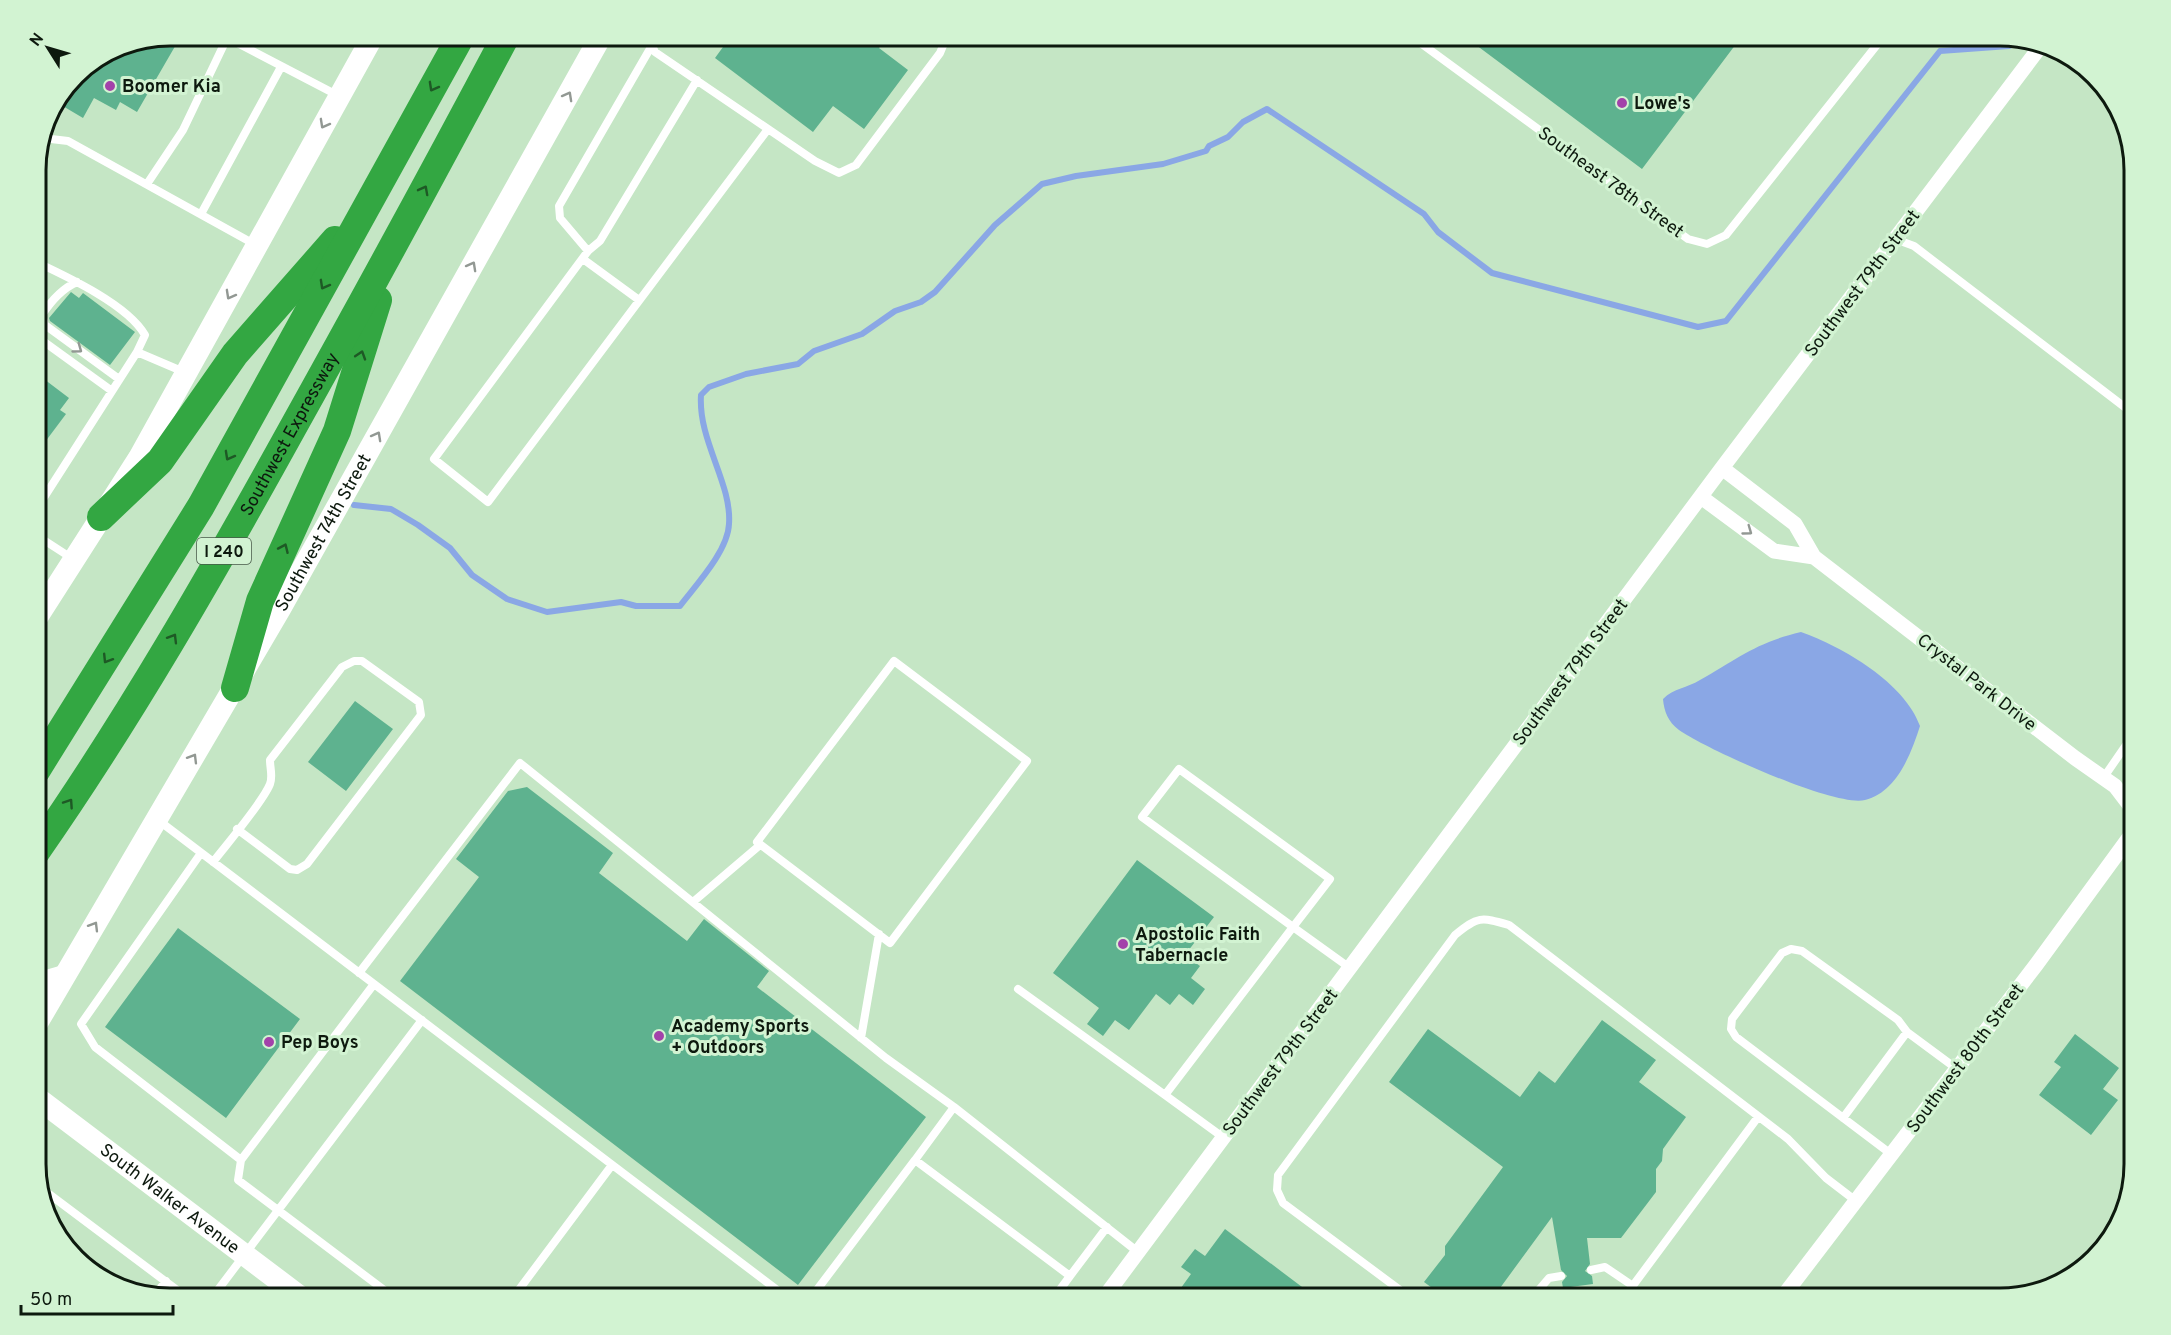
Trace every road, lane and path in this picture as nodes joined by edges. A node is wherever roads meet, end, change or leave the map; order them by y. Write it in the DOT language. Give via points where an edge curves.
graph roads {
  1 [pos="221,46"];
  2 [pos="241,46"];
  3 [pos="367,46"];
  4 [pos="455,46"];
  5 [pos="501,46"];
  6 [pos="595,46"];
  7 [pos="943,46"];
  8 [pos="1426,46"];
  9 [pos="1876,46"];
  10 [pos="651,47"];
  11 [pos="2036,52"];
  12 [pos="281,68"];
  13 [pos="697,80"];
  14 [pos="339,96"];
  15 [pos="768,129"];
  16 [pos="51,139"];
  17 [pos="147,184"];
  18 [pos="372,197"];
  19 [pos="201,214"];
  20 [pos="1895,239"];
  21 [pos="397,241"];
  22 [pos="257,246"];
  23 [pos="588,251"];
  24 [pos="583,259"];
  25 [pos="47,267"];
  26 [pos="77,282"];
  27 [pos="639,300"];
  28 [pos="47,308"];
  29 [pos="47,326"];
  30 [pos="47,344"];
  31 [pos="137,352"];
  32 [pos="186,373"];
  33 [pos="119,379"];
  34 [pos="112,391"];
  35 [pos="2124,407"];
  36 [pos="1722,468"];
  37 [pos="47,493"];
  38 [pos="1701,497"];
  39 [pos="101,518"];
  40 [pos="47,542"];
  41 [pos="1814,557"];
  42 [pos="74,560"];
  43 [pos="47,602"];
  44 [pos="235,688"];
  45 [pos="2124,748"];
  46 [pos="47,753"];
  47 [pos="2104,777"];
  48 [pos="2124,798"];
  49 [pos="157,819"];
  50 [pos="237,829"];
  51 [pos="47,836"];
  52 [pos="2124,844"];
  53 [pos="760,845"];
  54 [pos="201,852"];
  55 [pos="213,862"];
  56 [pos="693,902"];
  57 [pos="1293,927"];
  58 [pos="879,934"];
  59 [pos="1350,968"];
  60 [pos="359,973"];
  61 [pos="64,976"];
  62 [pos="47,981"];
  63 [pos="374,984"];
  64 [pos="1018,989"];
  65 [pos="47,1005"];
  66 [pos="422,1020"];
  67 [pos="1907,1032"];
  68 [pos="861,1038"];
  69 [pos="1957,1069"];
  70 [pos="1165,1095"];
  71 [pos="47,1105"];
  72 [pos="954,1107"];
  73 [pos="1758,1117"];
  74 [pos="1843,1118"];
  75 [pos="1224,1138"];
  76 [pos="1891,1154"];
  77 [pos="241,1160"];
  78 [pos="915,1160"];
  79 [pos="612,1165"];
  80 [pos="51,1195"];
  81 [pos="1856,1201"];
  82 [pos="280,1211"];
  83 [pos="1107,1227"];
  84 [pos="1138,1252"];
  85 [pos="245,1255"];
  86 [pos="1591,1270"];
  87 [pos="1070,1276"];
  88 [pos="1562,1276"];
  89 [pos="166,1281"];
  90 [pos="1633,1286"];
  91 [pos="161,1287"];
  92 [pos="175,1288"];
  93 [pos="220,1288"];
  94 [pos="288,1288"];
  95 [pos="382,1288"];
  96 [pos="520,1288"];
  97 [pos="774,1288"];
  98 [pos="818,1288"];
  99 [pos="1061,1288"];
  100 [pos="1111,1288"];
  101 [pos="1397,1288"];
  102 [pos="1540,1288"];
  103 [pos="1789,1288"];
  1 -- 17 [label="lane" via="183,130"];
  2 -- 12 [label="lane"];
  3 -- 14 [label="main road"];
  4 -- 18 [label="highway, I 240, one-way"];
  21 -- 5 [label="highway, Southwest Expressway / I 240, one-way"];
  44 -- 6 [label="main road, Southwest 74th Street, one-way"];
  7 -- 15 [label="lane" via="848,171 831,170"];
  8 -- 9 [label="lane, Southeast 78th Street" via="1688,239 1707,244 1726,235"];
  10 -- 13 [label="lane"];
  10 -- 23 [label="lane" via="559,206 560,219"];
  11 -- 20 [label="street, Southwest 79th Street"];
  12 -- 14 [label="lane"];
  12 -- 19 [label="lane"];
  13 -- 15 [label="lane"];
  13 -- 23 [label="lane" via="600,241"];
  14 -- 22 [label="main road, one-way"];
  15 -- 27 [label="lane"];
  16 -- 17 [label="lane" via="68,141"];
  17 -- 19 [label="lane"];
  18 -- 39 [label="highway" via="235,354 160,461"];
  18 -- 46 [label="highway, I 240, one-way" via="201,506"];
  19 -- 22 [label="lane"];
  20 -- 35 [label="lane" via="1914,246"];
  20 -- 36 [label="street, Southwest 79th Street"];
  44 -- 21 [label="highway, one-way" via="260,601 337,431"];
  51 -- 21 [label="highway, Southwest Expressway / I 240, one-way" via="177,631"];
  22 -- 32 [label="main road, one-way"];
  23 -- 24 [label="lane"];
  24 -- 27 [label="lane"];
  24 -- 27 [label="lane" via="434,459 488,502"];
  25 -- 26 [label="lane"];
  26 -- 28 [label="lane, one-way" via="67,286"];
  26 -- 31 [label="lane" via="138,322 145,335"];
  29 -- 33 [label="lane, one-way"];
  30 -- 34 [label="lane"];
  31 -- 32 [label="lane"];
  31 -- 33 [label="lane"];
  32 -- 39 [label="main road"];
  33 -- 34 [label="lane"];
  34 -- 37 [label="lane"];
  36 -- 38 [label="street, Southwest 79th Street"];
  36 -- 41 [label="street, Crystal Park Drive" via="1795,524"];
  38 -- 41 [label="street, Crystal Park Drive, one-way" via="1774,551"];
  38 -- 59 [label="street, Southwest 79th Street"];
  39 -- 42 [label="main road"];
  40 -- 42 [label="lane"];
  41 -- 47 [label="street, Crystal Park Drive"];
  42 -- 43 [label="main road"];
  49 -- 44 [label="main road, Southwest 74th Street, one-way"];
  45 -- 47 [label="lane"];
  47 -- 48 [label="street, Crystal Park Drive"];
  49 -- 54 [label="lane"];
  61 -- 49 [label="main road, Southwest 74th Street, one-way"];
  50 -- 50 [label="lane" via="268,788 272,776 270,760 342,667 362,661 419,702 421,715 307,864 290,869"];
  50 -- 55 [label="lane"];
  52 -- 69 [label="street, Southwest 80th Street"];
  53 -- 56 [label="lane"];
  53 -- 58 [label="lane"];
  53 -- 58 [label="lane" via="756,842 894,660 1027,761 890,943"];
  54 -- 55 [label="lane"];
  54 -- 77 [label="lane" via="81,1024 95,1047"];
  55 -- 60 [label="lane"];
  56 -- 60 [label="lane" via="520,763"];
  56 -- 68 [label="lane"];
  57 -- 57 [label="lane" via="1142,817 1179,769 1330,879"];
  57 -- 59 [label="lane"];
  57 -- 70 [label="lane"];
  58 -- 68 [label="lane"];
  59 -- 75 [label="street, Southwest 79th Street"];
  60 -- 63 [label="lane"];
  61 -- 62 [label="main road"];
  61 -- 65 [label="main road, Southwest 74th Street"];
  63 -- 66 [label="lane"];
  63 -- 77 [label="lane"];
  64 -- 70 [label="lane"];
  66 -- 79 [label="lane"];
  66 -- 82 [label="lane"];
  67 -- 69 [label="lane"];
  67 -- 74 [label="lane"];
  67 -- 74 [label="lane" via="1898,1020 1802,951 1791,949 1782,953 1732,1019 1731,1029 1736,1037"];
  68 -- 72 [label="lane"];
  69 -- 76 [label="street, Southwest 80th Street"];
  70 -- 75 [label="lane"];
  71 -- 85 [label="main road, South Walker Avenue"];
  72 -- 78 [label="lane"];
  72 -- 83 [label="lane"];
  73 -- 81 [label="lane"];
  73 -- 90 [label="lane"];
  73 -- 101 [label="lane" via="1509,925 1484,918 1471,921 1455,935 1278,1175 1277,1190 1283,1203"];
  74 -- 76 [label="lane"];
  75 -- 84 [label="street, Southwest 79th Street"];
  76 -- 81 [label="street, Southwest 80th Street"];
  77 -- 82 [label="lane" via="238,1180"];
  78 -- 87 [label="lane"];
  78 -- 98 [label="lane"];
  79 -- 96 [label="lane"];
  79 -- 97 [label="lane"];
  80 -- 89 [label="lane"];
  81 -- 103 [label="street, Southwest 80th Street"];
  82 -- 85 [label="lane"];
  82 -- 95 [label="lane"];
  83 -- 84 [label="lane"];
  83 -- 87 [label="lane"];
  84 -- 100 [label="street, Southwest 79th Street"];
  85 -- 93 [label="lane"];
  85 -- 94 [label="main road, South Walker Avenue"];
  86 -- 90 [label="lane" via="1605,1267"];
  87 -- 99 [label="lane"];
  88 -- 102 [label="lane" via="1549,1278"];
  89 -- 91 [label="lane"];
  89 -- 92 [label="lane"];
}
